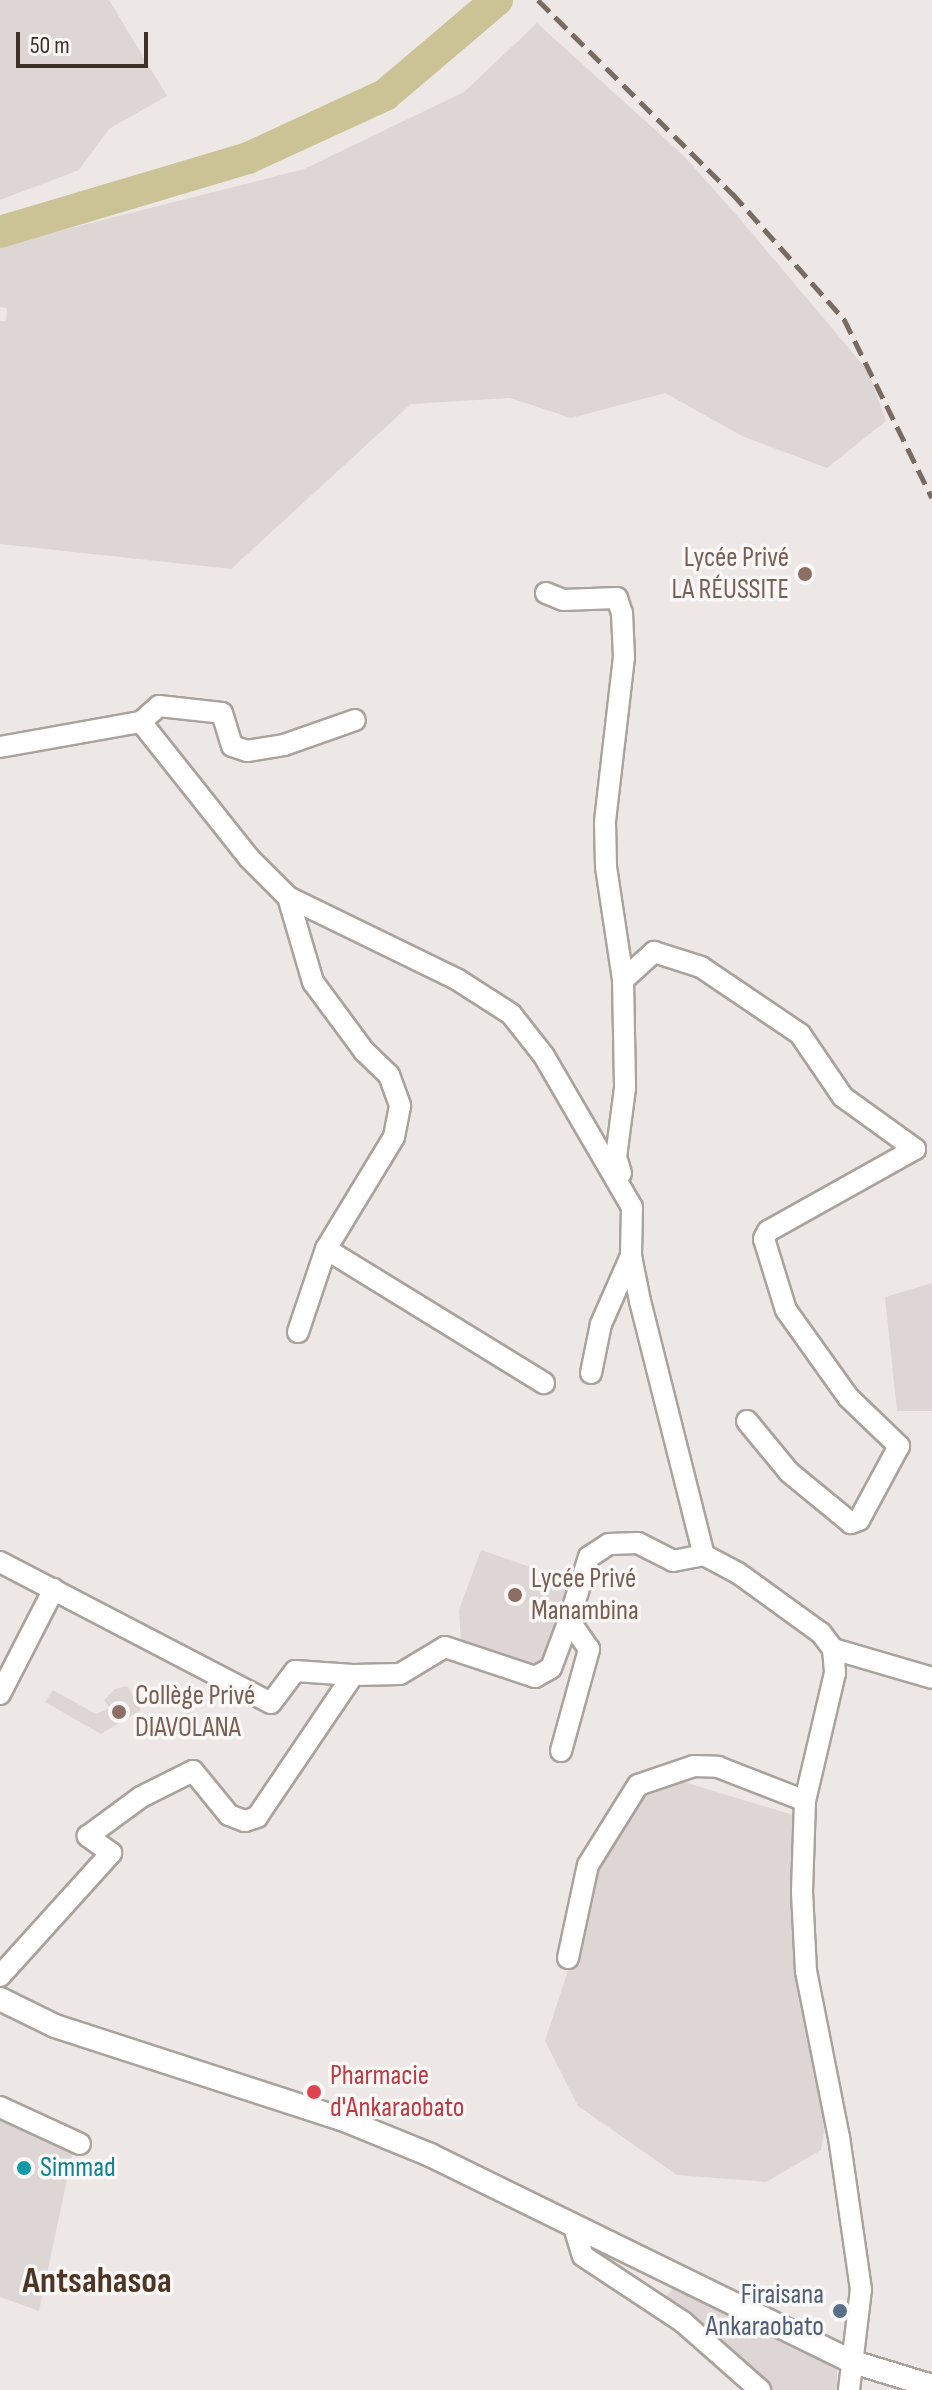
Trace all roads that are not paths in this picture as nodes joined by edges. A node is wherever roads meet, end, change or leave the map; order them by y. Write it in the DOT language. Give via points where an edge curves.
graph roads {
  1 [pos="546,593"];
  2 [pos="355,720"];
  3 [pos="141,722"];
  4 [pos="0,747"];
  5 [pos="288,897"];
  6 [pos="623,980"];
  7 [pos="632,1207"];
  8 [pos="326,1249"];
  9 [pos="631,1256"];
  10 [pos="298,1332"];
  11 [pos="591,1373"];
  12 [pos="544,1383"];
  13 [pos="747,1421"];
  14 [pos="704,1555"];
  15 [pos="0,1562"];
  16 [pos="54,1589"];
  17 [pos="569,1620"];
  18 [pos="833,1649"];
  19 [pos="353,1675"];
  20 [pos="932,1678"];
  21 [pos="0,1694"];
  22 [pos="561,1751"];
  23 [pos="805,1801"];
  24 [pos="568,1958"];
  25 [pos="0,1976"];
  26 [pos="0,1999"];
  27 [pos="0,2107"];
  28 [pos="80,2144"];
  29 [pos="574,2227"];
  30 [pos="850,2361"];
  31 [pos="932,2386"];
  32 [pos="760,2390"];
  33 [pos="849,2390"];
  1 -- 6 [label="street" via="563,600 617,598 622,613 624,657 605,822"];
  2 -- 3 [label="street" via="284,745 247,751 232,746 222,713 159,706"];
  3 -- 4 [label="street"];
  3 -- 5 [label="street" via="249,858"];
  5 -- 7 [label="street" via="458,980 511,1014 552,1069"];
  5 -- 8 [label="street" via="313,982 364,1051 389,1075 400,1106 394,1137"];
  6 -- 7 [label="street" via="625,1088 616,1157"];
  6 -- 13 [label="street" via="654,952 701,967 800,1034 843,1097 915,1149 768,1231 764,1239 786,1310 848,1397 899,1446 859,1520 851,1523 789,1472"];
  7 -- 9 [label="street"];
  8 -- 10 [label="street"];
  8 -- 12 [label="street"];
  9 -- 11 [label="street" via="601,1324"];
  9 -- 14 [label="street"];
  14 -- 17 [label="street" via="673,1561 638,1543 609,1544 589,1557"];
  14 -- 18 [label="street" via="774,1599"];
  15 -- 16 [label="street"];
  16 -- 19 [label="street" via="271,1703 295,1671"];
  16 -- 21 [label="street"];
  17 -- 19 [label="street" via="551,1668 535,1677 445,1647 400,1674"];
  17 -- 22 [label="street" via="589,1649"];
  18 -- 20 [label="street"];
  18 -- 23 [label="street" via="835,1673"];
  19 -- 25 [label="street" via="257,1817 245,1821 229,1815 193,1771 141,1797 88,1836 111,1853"];
  23 -- 24 [label="street" via="718,1767 694,1766 638,1785 588,1865"];
  23 -- 30 [label="street" via="806,1971 861,2289"];
  26 -- 29 [label="street" via="55,2026 342,2119 430,2155"];
  27 -- 28 [label="street"];
  29 -- 30 [label="street"];
  29 -- 32 [label="street" via="583,2256 683,2322"];
  30 -- 31 [label="street"];
  30 -- 33 [label="street"];
}
